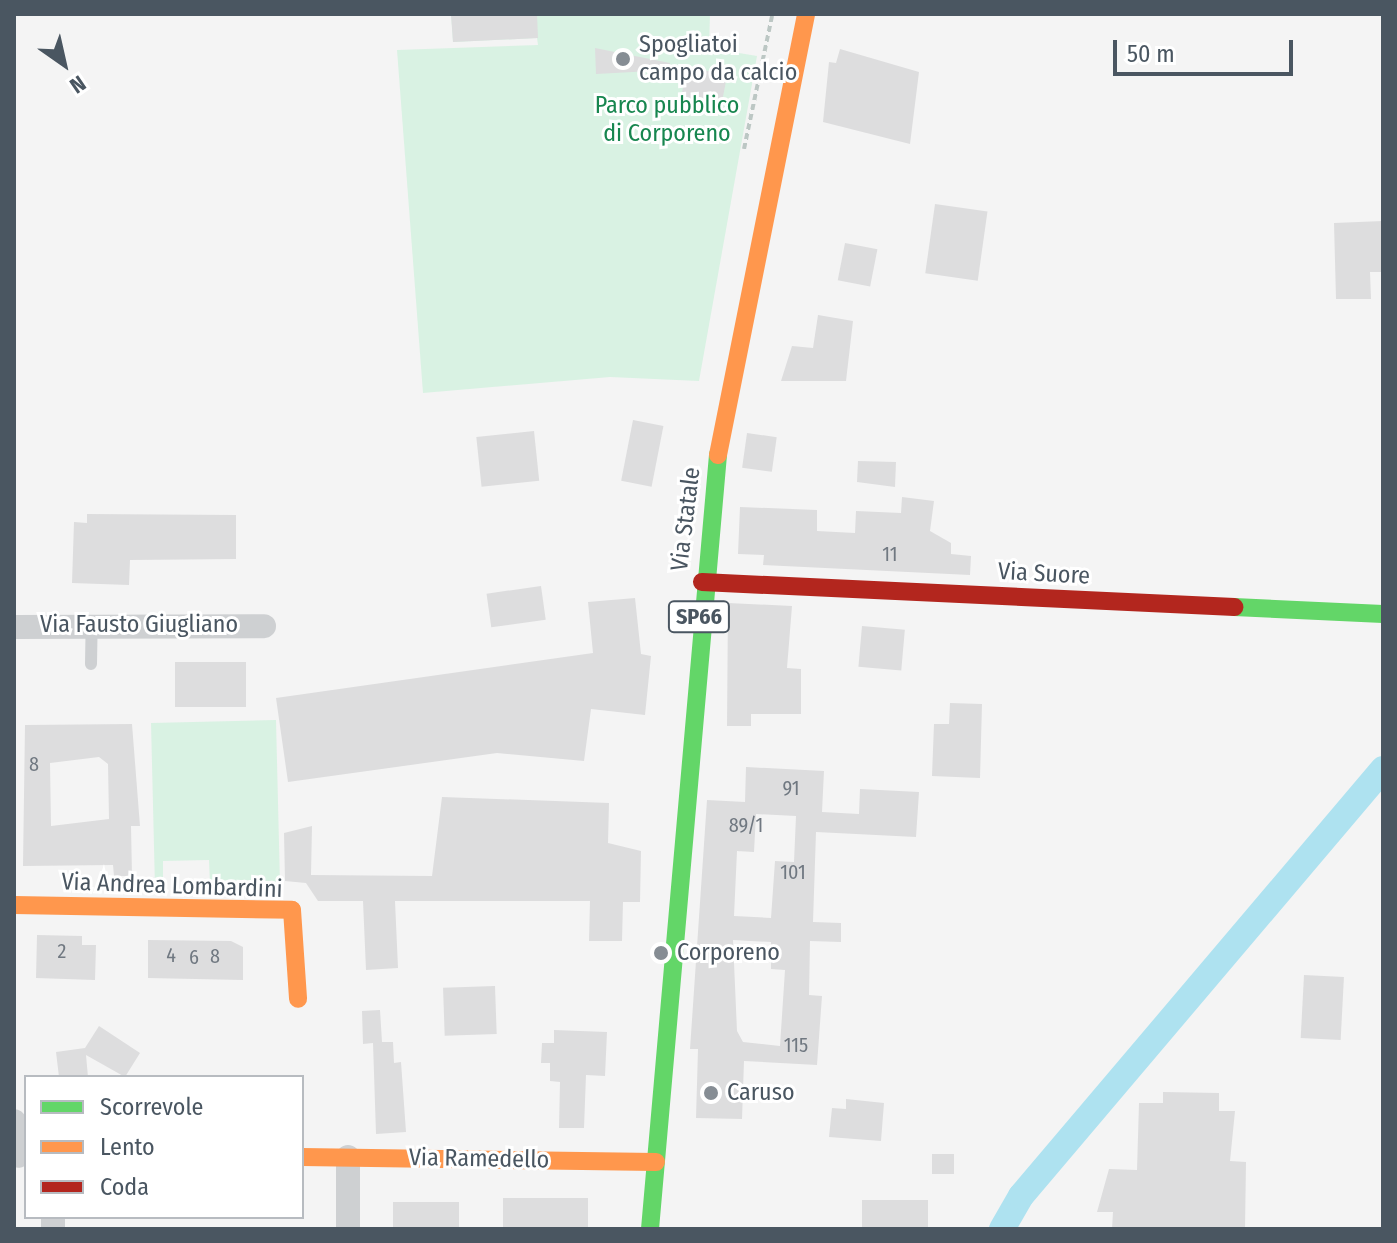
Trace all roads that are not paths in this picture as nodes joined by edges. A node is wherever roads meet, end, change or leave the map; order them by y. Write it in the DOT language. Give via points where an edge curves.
graph roads {
  1 [pos="806,14"];
  2 [pos="702,582"];
  3 [pos="1383,614"];
  4 [pos="92,625"];
  5 [pos="264,626"];
  6 [pos="14,627"];
  7 [pos="91,664"];
  8 [pos="14,905"];
  9 [pos="298,999"];
  10 [pos="14,1121"];
  11 [pos="19,1156"];
  12 [pos="304,1157"];
  13 [pos="348,1157"];
  14 [pos="656,1162"];
  15 [pos="348,1229"];
  16 [pos="650,1229"];
  1 -- 2 [label="street, Via Statale / SP66" via="723,418"];
  2 -- 3 [label="street, Via Suore"];
  2 -- 14 [label="street, Via Statale / SP66"];
  4 -- 5 [label="street, Via Fausto Giugliano"];
  4 -- 6 [label="street, Via Fausto Giugliano"];
  4 -- 7 [label="lane"];
  8 -- 9 [label="street, Via Andrea Lombardini" via="292,910"];
  10 -- 11 [label="street"];
  12 -- 13 [label="street, Via Ramedello"];
  13 -- 14 [label="street, Via Ramedello"];
  13 -- 15 [label="street"];
  14 -- 16 [label="street, Via Statale / SP66"];
}
